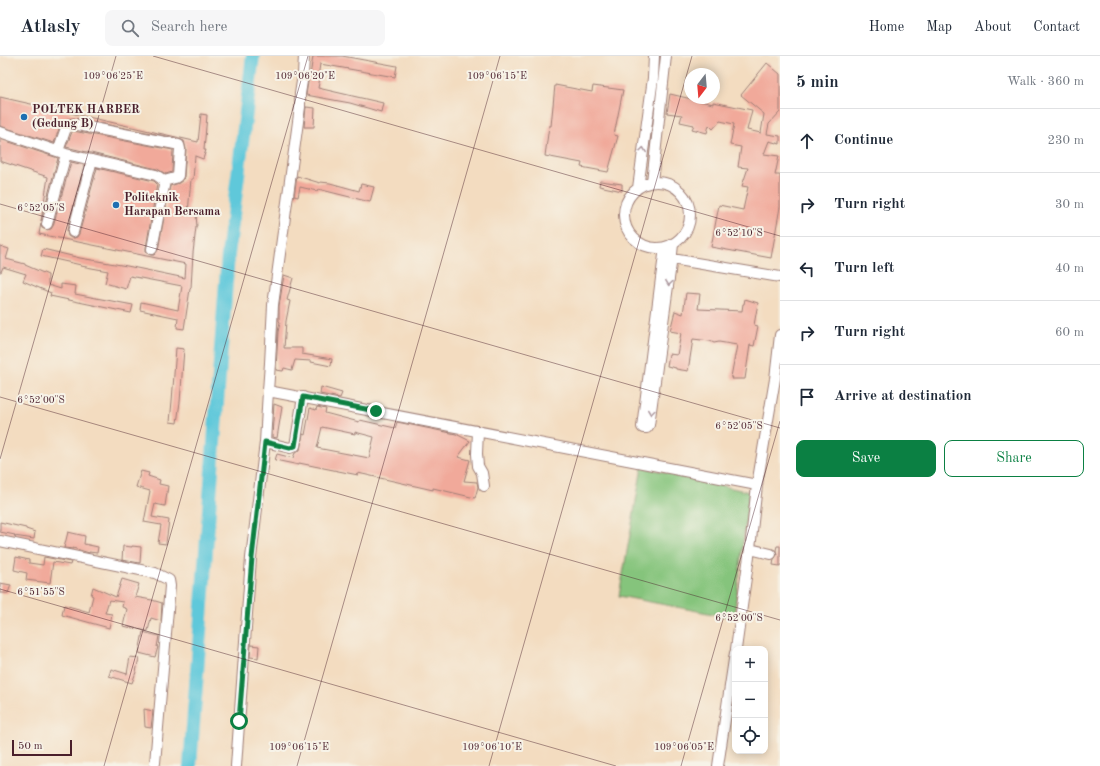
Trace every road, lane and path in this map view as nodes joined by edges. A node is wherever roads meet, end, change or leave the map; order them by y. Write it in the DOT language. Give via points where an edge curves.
graph roads {
  1 [pos="304,56"];
  2 [pos="654,56"];
  3 [pos="666,56"];
  4 [pos="652,82"];
  5 [pos="662,85"];
  6 [pos="0,132"];
  7 [pos="62,152"];
  8 [pos="92,160"];
  9 [pos="164,181"];
  10 [pos="652,182"];
  11 [pos="638,188"];
  12 [pos="47,224"];
  13 [pos="73,232"];
  14 [pos="669,245"];
  15 [pos="152,249"];
  16 [pos="672,259"];
  17 [pos="780,277"];
  18 [pos="780,335"];
  19 [pos="777,380"];
  20 [pos="268,391"];
  21 [pos="303,397"];
  22 [pos="478,431"];
  23 [pos="265,442"];
  24 [pos="757,485"];
  25 [pos="484,486"];
  26 [pos="0,542"];
  27 [pos="750,548"];
  28 [pos="771,554"];
  29 [pos="736,646"];
  30 [pos="732,673"];
  31 [pos="155,763"];
  32 [pos="236,766"];
  33 [pos="718,766"];
  1 -- 20 [label="street" via="300,107 273,305"];
  2 -- 4 [label="street"];
  3 -- 5 [label="street"];
  4 -- 5 [label="street"];
  11 -- 4 [label="street, one-way"];
  5 -- 10 [label="street"];
  6 -- 7 [label="street"];
  7 -- 8 [label="street"];
  7 -- 9 [label="street" via="66,128 73,124 179,145 178,176"];
  7 -- 12 [label="street"];
  8 -- 9 [label="street" via="156,175"];
  8 -- 13 [label="street"];
  9 -- 15 [label="street"];
  10 -- 11 [label="street"];
  10 -- 14 [label="street" via="675,187 689,206 690,222 687,229 683,236"];
  11 -- 14 [label="street" via="627,200 625,208 625,224 628,231 647,246 654,248"];
  14 -- 16 [label="street"];
  16 -- 14 [label="street, one-way" via="649,425 644,428 642,427"];
  16 -- 17 [label="street"];
  18 -- 19 [label="street"];
  19 -- 24 [label="street"];
  20 -- 21 [label="street"];
  20 -- 23 [label="street"];
  21 -- 22 [label="street"];
  21 -- 23 [label="street" via="295,446 290,448"];
  22 -- 24 [label="street"];
  22 -- 25 [label="street" via="478,466"];
  23 -- 32 [label="street" via="252,558"];
  24 -- 27 [label="street"];
  26 -- 31 [label="street" via="155,573 169,580"];
  27 -- 28 [label="street"];
  27 -- 29 [label="street"];
  30 -- 33 [label="street"];
}
